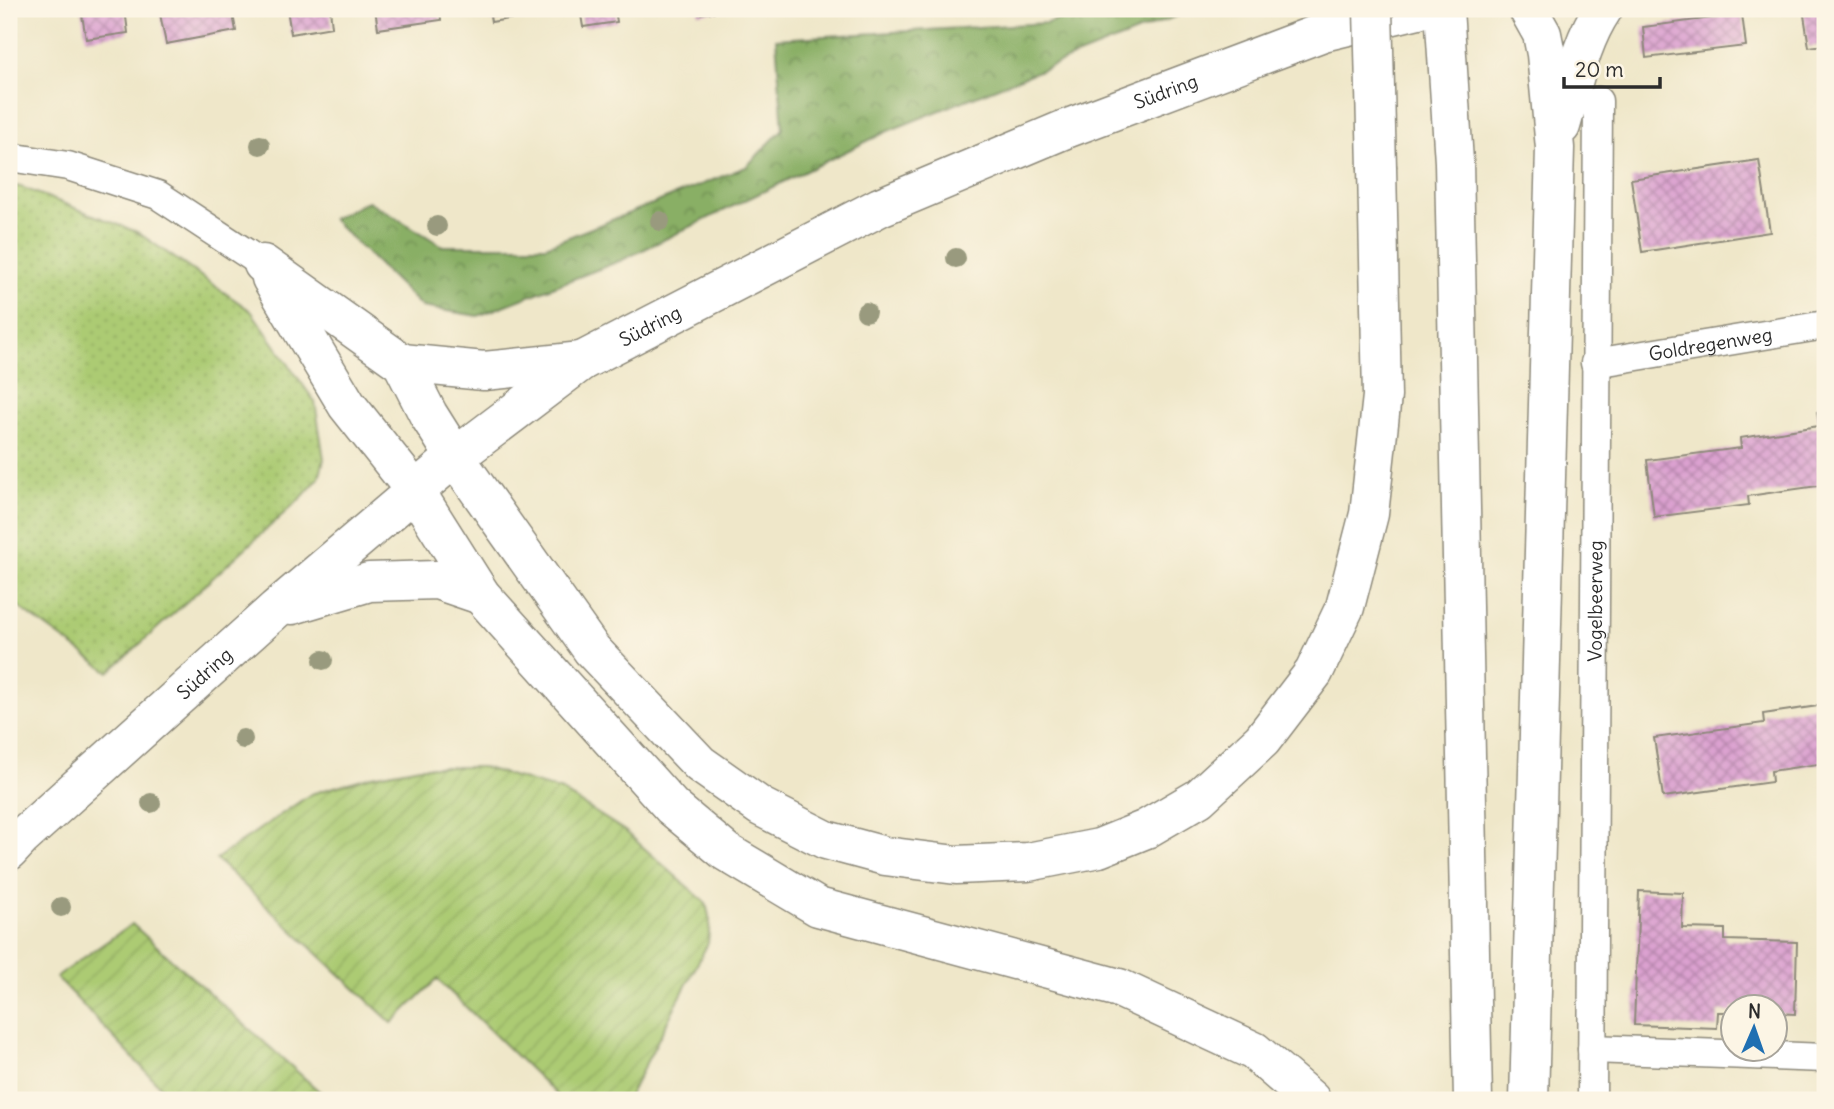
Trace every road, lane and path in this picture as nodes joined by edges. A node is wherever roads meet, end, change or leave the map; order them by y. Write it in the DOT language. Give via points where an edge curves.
graph roads {
  1 [pos="1373,9"];
  2 [pos="1418,9"];
  3 [pos="1444,9"];
  4 [pos="1528,9"];
  5 [pos="1603,9"];
  6 [pos="1598,101"];
  7 [pos="1555,148"];
  8 [pos="9,158"];
  9 [pos="263,264"];
  10 [pos="1825,325"];
  11 [pos="582,361"];
  12 [pos="402,363"];
  13 [pos="1595,363"];
  14 [pos="455,457"];
  15 [pos="416,492"];
  16 [pos="481,595"];
  17 [pos="276,609"];
  18 [pos="9,851"];
  19 [pos="1592,1049"];
  20 [pos="1825,1058"];
  21 [pos="1311,1100"];
  22 [pos="1473,1100"];
  23 [pos="1529,1100"];
  24 [pos="1592,1100"];
  1 -- 14 [label="main road, bridge" via="1382,396 1370,514 1345,607 1314,672 1262,740 1199,798 1146,829 1099,848 1028,862 956,865 885,856 827,841 761,807 699,764 592,650"];
  2 -- 11 [label="main road, Südring" via="1323,32 1039,140 880,207"];
  3 -- 22 [label="main road" via="1454,162"];
  4 -- 7 [label="main road" via="1542,34 1546,54"];
  5 -- 7 [label="main road" via="1584,45"];
  6 -- 13 [label="street, Vogelbeerweg"];
  7 -- 23 [label="main road"];
  8 -- 9 [label="street" via="68,166 159,195"];
  9 -- 12 [label="main road"];
  9 -- 15 [label="main road" via="347,405"];
  10 -- 13 [label="street, Goldregenweg"];
  11 -- 12 [label="main road" via="484,371"];
  11 -- 14 [label="main road, Südring"];
  12 -- 14 [label="main road"];
  13 -- 19 [label="street, Vogelbeerweg"];
  14 -- 15 [label="main road, Südring"];
  15 -- 16 [label="main road"];
  15 -- 17 [label="main road, Südring"];
  16 -- 17 [label="main road" via="437,580 369,582"];
  16 -- 21 [label="main road" via="672,807 726,852 818,906 1119,988 1254,1051"];
  17 -- 18 [label="main road, Südring"];
  19 -- 20 [label="street"];
  19 -- 24 [label="street, Vogelbeerweg"];
}
